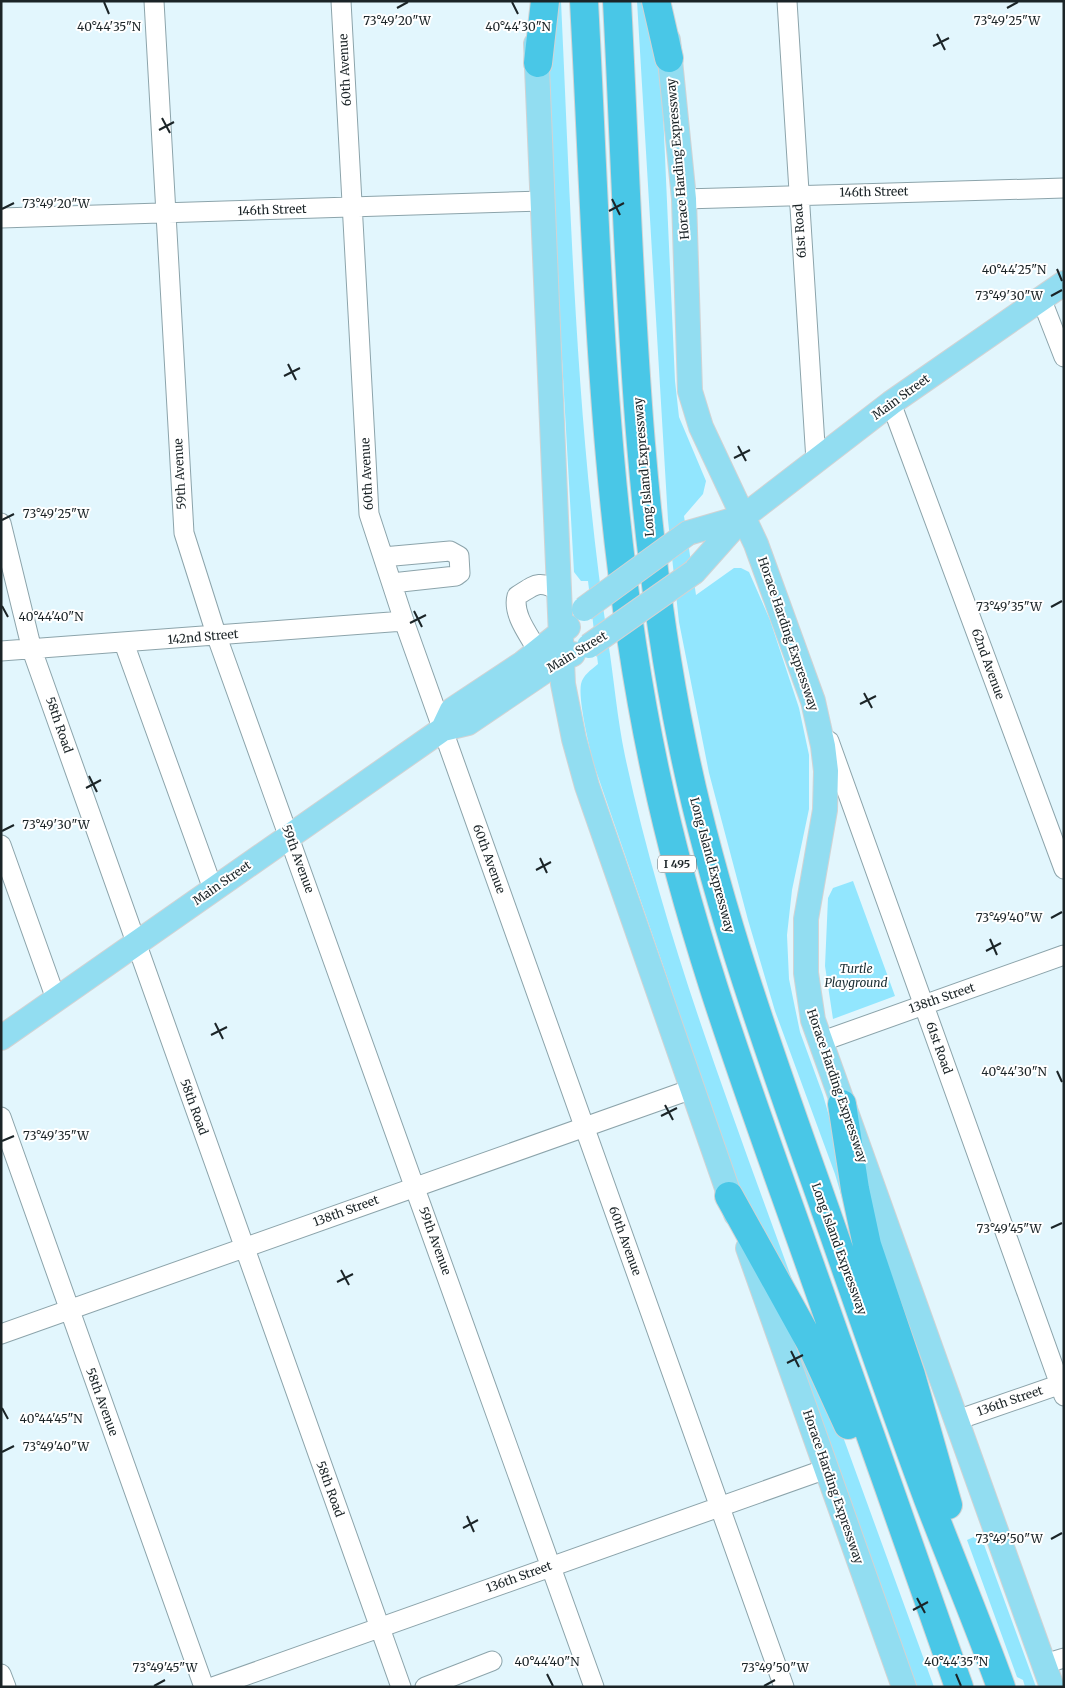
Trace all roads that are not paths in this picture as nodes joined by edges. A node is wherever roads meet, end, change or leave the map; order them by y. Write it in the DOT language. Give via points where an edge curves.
graph roads {
  1 [pos="154,1"];
  2 [pos="341,1"];
  3 [pos="533,1"];
  4 [pos="545,1"];
  5 [pos="584,1"];
  6 [pos="617,1"];
  7 [pos="656,1"];
  8 [pos="667,1"];
  9 [pos="787,1"];
  10 [pos="669,58"];
  11 [pos="538,63"];
  12 [pos="1064,188"];
  13 [pos="798,194"];
  14 [pos="684,199"];
  15 [pos="542,201"];
  16 [pos="353,208"];
  17 [pos="165,213"];
  18 [pos="1,218"];
  19 [pos="1064,283"];
  20 [pos="1042,298"];
  21 [pos="1064,357"];
  22 [pos="891,403"];
  23 [pos="816,461"];
  24 [pos="743,517"];
  25 [pos="1,523"];
  26 [pos="383,557"];
  27 [pos="392,583"];
  28 [pos="558,591"];
  29 [pos="404,621"];
  30 [pos="560,635"];
  31 [pos="217,637"];
  32 [pos="124,643"];
  33 [pos="32,650"];
  34 [pos="1,651"];
  35 [pos="538,651"];
  36 [pos="561,660"];
  37 [pos="813,701"];
  38 [pos="443,729"];
  39 [pos="290,836"];
  40 [pos="1,845"];
  41 [pos="1064,869"];
  42 [pos="213,889"];
  43 [pos="135,943"];
  44 [pos="1064,955"];
  45 [pos="56,1000"];
  46 [pos="923,1005"];
  47 [pos="1,1038"];
  48 [pos="820,1042"];
  49 [pos="692,1089"];
  50 [pos="842,1104"];
  51 [pos="1,1118"];
  52 [pos="584,1126"];
  53 [pos="416,1186"];
  54 [pos="729,1196"];
  55 [pos="244,1248"];
  56 [pos="70,1310"];
  57 [pos="1,1334"];
  58 [pos="1062,1388"];
  59 [pos="957,1420"];
  60 [pos="826,1469"];
  61 [pos="720,1506"];
  62 [pos="916,1563"];
  63 [pos="551,1566"];
  64 [pos="972,1606"];
  65 [pos="379,1627"];
  66 [pos="492,1661"];
  67 [pos="1054,1661"];
  68 [pos="1,1674"];
  69 [pos="6,1687"];
  70 [pos="204,1687"];
  71 [pos="213,1687"];
  72 [pos="401,1687"];
  73 [pos="424,1687"];
  74 [pos="594,1687"];
  75 [pos="784,1687"];
  76 [pos="904,1687"];
  77 [pos="959,1687"];
  78 [pos="1000,1687"];
  79 [pos="1052,1687"];
  1 -- 17 [label="street, 59th Avenue"];
  2 -- 16 [label="street, 60th Avenue"];
  3 -- 11 [label="main road, Horace Harding Expressway"];
  4 -- 11 [label="highway"];
  5 -- 62 [label="highway, I 495" via="613,495 624,603 655,774 682,885 727,1030"];
  6 -- 64 [label="highway, Long Island Expressway / I 495" via="644,480 658,597 681,740 707,850 748,991 928,1498"];
  7 -- 10 [label="highway"];
  8 -- 10 [label="main road, Horace Harding Expressway"];
  9 -- 13 [label="street, 61st Road"];
  10 -- 14 [label="main road, Horace Harding Expressway"];
  11 -- 15 [label="main road, Horace Harding Expressway"];
  12 -- 13 [label="street, 146th Street"];
  13 -- 14 [label="street, 146th Street"];
  13 -- 23 [label="street, 61st Road"];
  14 -- 24 [label="main road, Horace Harding Expressway" via="690,391 701,427"];
  15 -- 16 [label="street, 146th Street"];
  15 -- 28 [label="main road, Horace Harding Expressway"];
  16 -- 17 [label="street, 146th Street"];
  16 -- 26 [label="street, 60th Avenue" via="369,514"];
  17 -- 18 [label="street, 146th Street"];
  17 -- 31 [label="street, 59th Avenue" via="184,533"];
  19 -- 20 [label="main road, Main Street"];
  20 -- 21 [label="street"];
  20 -- 22 [label="main road, Main Street"];
  22 -- 23 [label="main road, Main Street"];
  22 -- 41 [label="street, 62nd Avenue"];
  23 -- 24 [label="main road, Main Street"];
  24 -- 30 [label="main road, Main Street, bridge" via="688,533 584,609"];
  24 -- 36 [label="main road, Main Street, bridge" via="694,572 589,646"];
  24 -- 37 [label="main road, Horace Harding Expressway" via="756,544"];
  25 -- 33 [label="street, 58th Road"];
  26 -- 27 [label="street, 60th Avenue"];
  26 -- 27 [label="street" via="450,551 459,556 460,573 456,576"];
  27 -- 29 [label="street, 60th Avenue"];
  28 -- 30 [label="main road, Horace Harding Expressway"];
  28 -- 35 [label="street" via="538,583 516,596 516,612"];
  29 -- 31 [label="street, 142nd Street"];
  29 -- 38 [label="street, 60th Avenue"];
  30 -- 35 [label="main road, Main Street"];
  30 -- 36 [label="main road, Horace Harding Expressway"];
  31 -- 32 [label="street, 142nd Street"];
  31 -- 39 [label="street, 59th Avenue"];
  32 -- 33 [label="street, 142nd Street"];
  32 -- 42 [label="street"];
  33 -- 34 [label="street, 142nd Street"];
  33 -- 43 [label="street, 58th Road"];
  35 -- 38 [label="main road, Main Street" via="452,710"];
  36 -- 38 [label="main road, Main Street" via="468,723"];
  36 -- 49 [label="main road, Horace Harding Expressway" via="571,725 584,778"];
  37 -- 46 [label="street, 61st Road"];
  37 -- 48 [label="main road, Horace Harding Expressway" via="823,746 826,790 822,837 809,895 805,945 809,999"];
  38 -- 39 [label="main road, Main Street"];
  38 -- 52 [label="street, 60th Avenue"];
  39 -- 42 [label="main road, Main Street"];
  39 -- 53 [label="street, 59th Avenue"];
  40 -- 45 [label="street"];
  42 -- 43 [label="main road, Main Street"];
  43 -- 45 [label="main road, Main Street"];
  43 -- 55 [label="street, 58th Road"];
  44 -- 46 [label="street, 138th Street"];
  45 -- 47 [label="main road, Main Street"];
  46 -- 48 [label="street, 138th Street"];
  46 -- 58 [label="street, 61st Road"];
  48 -- 50 [label="main road, Horace Harding Expressway"];
  49 -- 52 [label="street, 138th Street"];
  49 -- 54 [label="main road, Horace Harding Expressway"];
  50 -- 59 [label="main road, Horace Harding Expressway"];
  50 -- 64 [label="highway" via="867,1245 911,1375"];
  51 -- 56 [label="street, 58th Avenue"];
  52 -- 53 [label="street, 138th Street"];
  52 -- 61 [label="street, 60th Avenue"];
  53 -- 55 [label="street, 138th Street"];
  53 -- 63 [label="street, 59th Avenue"];
  54 -- 60 [label="main road, Horace Harding Expressway"];
  54 -- 62 [label="highway" via="824,1369 873,1493"];
  55 -- 56 [label="street, 138th Street"];
  55 -- 65 [label="street, 58th Road"];
  56 -- 57 [label="street, 138th Street"];
  56 -- 70 [label="street, 58th Avenue"];
  58 -- 59 [label="street, 136th Street"];
  59 -- 67 [label="main road, Horace Harding Expressway"];
  60 -- 61 [label="street, 136th Street"];
  60 -- 76 [label="main road, Horace Harding Expressway"];
  61 -- 63 [label="street, 136th Street"];
  61 -- 75 [label="street, 60th Avenue"];
  62 -- 77 [label="highway, I 495"];
  63 -- 65 [label="street, 136th Street"];
  63 -- 74 [label="street, 59th Avenue"];
  64 -- 78 [label="highway, Long Island Expressway / I 495"];
  65 -- 71 [label="street, 136th Street"];
  65 -- 72 [label="street, 58th Road"];
  66 -- 73 [label="street"];
  67 -- 79 [label="main road, Horace Harding Expressway"];
  68 -- 69 [label="street"];
}
